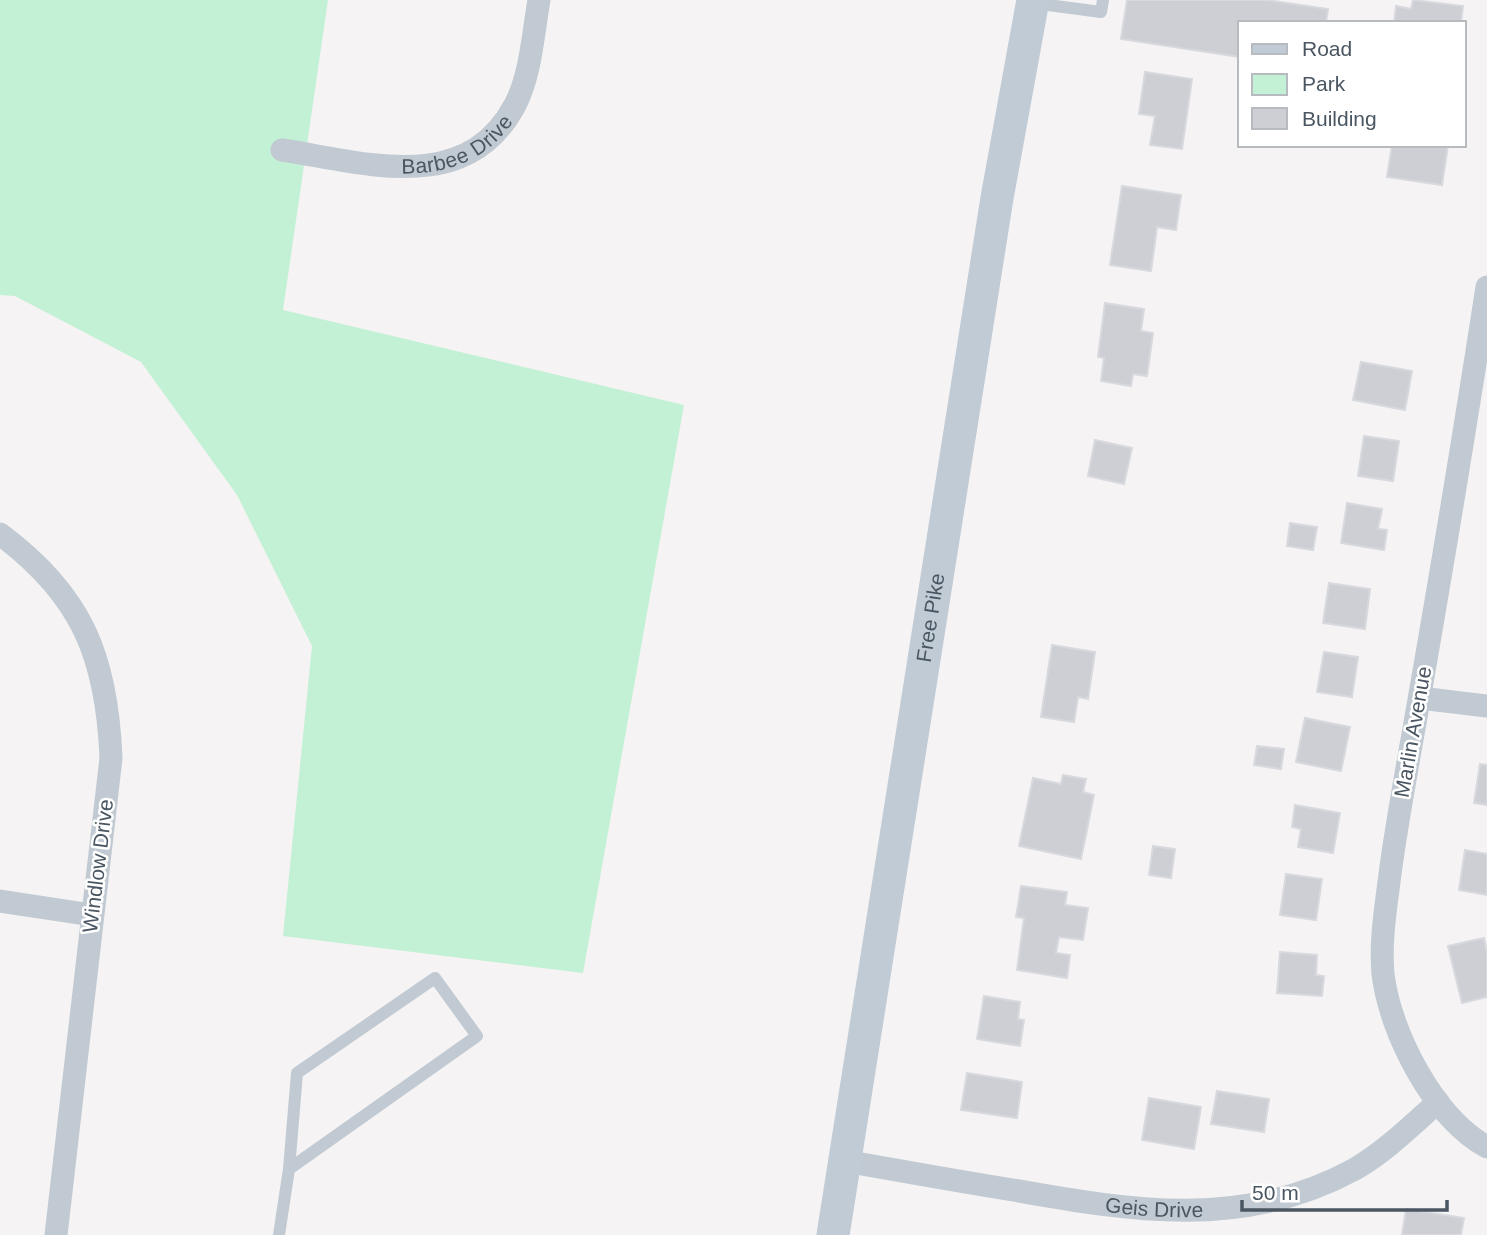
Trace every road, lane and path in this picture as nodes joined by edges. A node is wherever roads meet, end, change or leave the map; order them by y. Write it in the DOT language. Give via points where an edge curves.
graph roads {
  1 [pos="538,0"];
  2 [pos="1103,0"];
  3 [pos="1033,2"];
  4 [pos="282,150"];
  5 [pos="1487,287"];
  6 [pos="1484,325"];
  7 [pos="0,534"];
  8 [pos="1420,698"];
  9 [pos="1487,706"];
  10 [pos="0,901"];
  11 [pos="92,915"];
  12 [pos="1437,1102"];
  13 [pos="1487,1147"];
  14 [pos="845,1161"];
  15 [pos="289,1169"];
  16 [pos="56,1235"];
  17 [pos="279,1235"];
  18 [pos="833,1235"];
  1 -- 4 [label="street, Barbee Drive" via="516,104 501,126 462,157 405,169"];
  2 -- 3 [label="lane" via="1101,12"];
  3 -- 14 [label="main road, Free Pike"];
  5 -- 6 [label="street, Marlin Avenue"];
  6 -- 8 [label="street, Marlin Avenue"];
  7 -- 11 [label="street, Windlow Drive" via="30,556 75,611 103,681 111,758"];
  8 -- 9 [label="street"];
  8 -- 12 [label="street, Marlin Avenue" via="1384,918 1384,976 1406,1047"];
  10 -- 11 [label="street"];
  11 -- 16 [label="street, Windlow Drive"];
  12 -- 13 [label="street, Marlin Avenue"];
  12 -- 14 [label="street, Geis Drive" via="1353,1170 1263,1205 1226,1209 1107,1207"];
  14 -- 18 [label="main road, Free Pike"];
  15 -- 15 [label="lane" via="477,1036 435,978 297,1073"];
  15 -- 17 [label="lane"];
}
